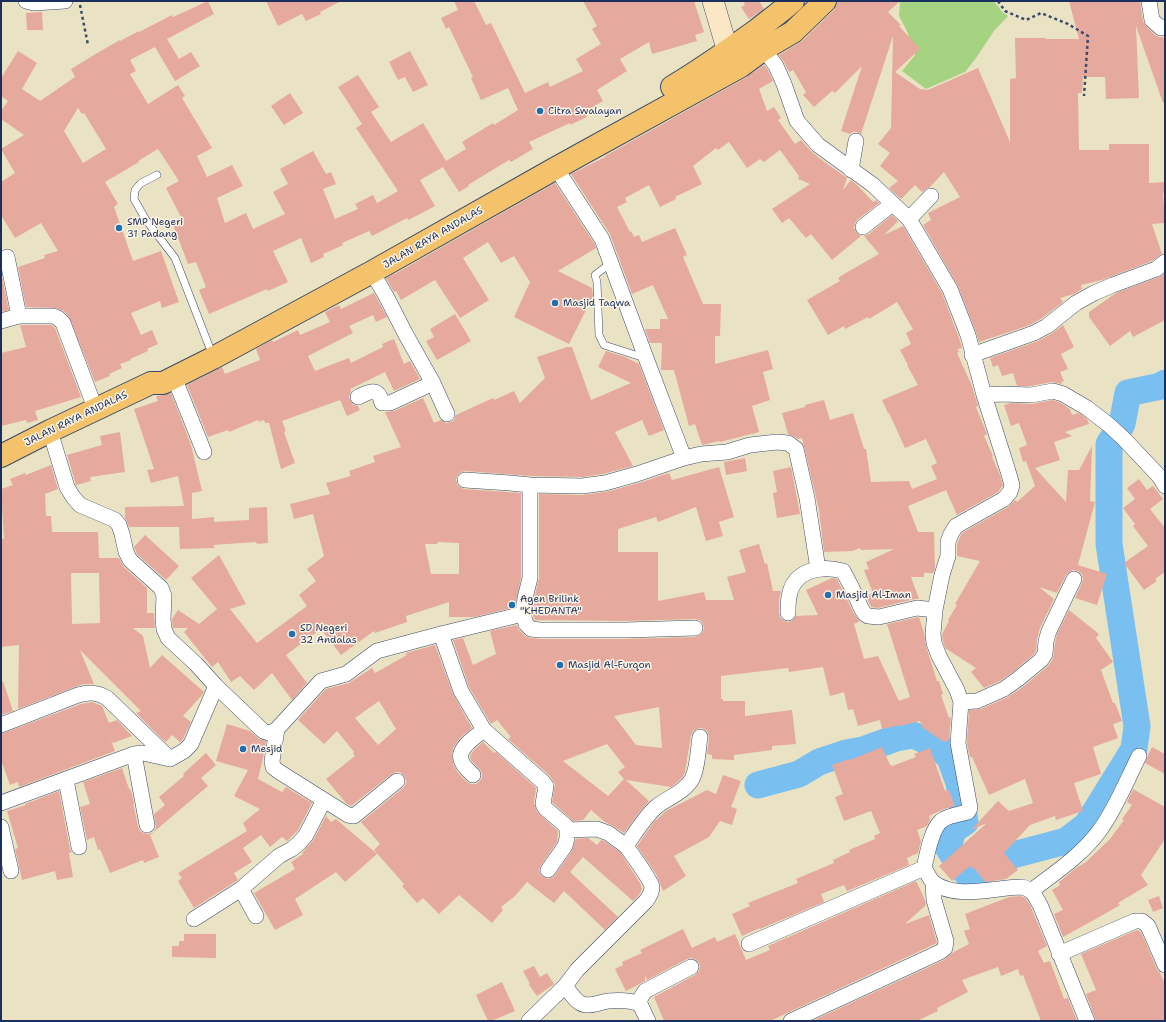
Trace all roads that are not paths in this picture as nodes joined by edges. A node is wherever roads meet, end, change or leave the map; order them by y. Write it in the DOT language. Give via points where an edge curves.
graph roads {
  1 [pos="26,1"];
  2 [pos="65,1"];
  3 [pos="713,1"];
  4 [pos="793,1"];
  5 [pos="825,1"];
  6 [pos="1148,1"];
  7 [pos="1165,27"];
  8 [pos="764,49"];
  9 [pos="728,52"];
  10 [pos="707,75"];
  11 [pos="856,141"];
  12 [pos="556,168"];
  13 [pos="851,170"];
  14 [pos="157,175"];
  15 [pos="931,196"];
  16 [pos="892,204"];
  17 [pos="908,219"];
  18 [pos="863,227"];
  19 [pos="7,257"];
  20 [pos="1165,262"];
  21 [pos="611,263"];
  22 [pos="372,272"];
  23 [pos="336,284"];
  24 [pos="19,316"];
  25 [pos="1,321"];
  26 [pos="209,346"];
  27 [pos="972,355"];
  28 [pos="646,358"];
  29 [pos="174,377"];
  30 [pos="150,383"];
  31 [pos="433,383"];
  32 [pos="984,395"];
  33 [pos="358,397"];
  34 [pos="95,408"];
  35 [pos="447,414"];
  36 [pos="50,431"];
  37 [pos="204,452"];
  38 [pos="1,456"];
  39 [pos="684,458"];
  40 [pos="465,480"];
  41 [pos="530,485"];
  42 [pos="1165,486"];
  43 [pos="818,569"];
  44 [pos="1074,579"];
  45 [pos="935,610"];
  46 [pos="788,613"];
  47 [pos="524,614"];
  48 [pos="695,628"];
  49 [pos="441,634"];
  50 [pos="216,686"];
  51 [pos="961,702"];
  52 [pos="1,725"];
  53 [pos="277,730"];
  54 [pos="484,730"];
  55 [pos="700,737"];
  56 [pos="134,754"];
  57 [pos="1139,756"];
  58 [pos="170,759"];
  59 [pos="473,775"];
  60 [pos="66,780"];
  61 [pos="397,781"];
  62 [pos="324,800"];
  63 [pos="1,803"];
  64 [pos="147,825"];
  65 [pos="1,827"];
  66 [pos="567,830"];
  67 [pos="3,846"];
  68 [pos="626,846"];
  69 [pos="79,847"];
  70 [pos="924,868"];
  71 [pos="548,870"];
  72 [pos="11,871"];
  73 [pos="933,882"];
  74 [pos="241,889"];
  75 [pos="1031,890"];
  76 [pos="256,916"];
  77 [pos="194,919"];
  78 [pos="749,944"];
  79 [pos="1060,954"];
  80 [pos="1165,965"];
  81 [pos="691,967"];
  82 [pos="565,986"];
  83 [pos="640,1004"];
  84 [pos="529,1021"];
  85 [pos="648,1021"];
  86 [pos="791,1021"];
  87 [pos="1087,1021"];
  1 -- 2 [label="street"];
  3 -- 9 [label="street"];
  4 -- 9 [label="main road"];
  5 -- 8 [label="main road" via="793,32"];
  6 -- 7 [label="street" via="1152,20 1161,28"];
  8 -- 10 [label="main road" via="741,66"];
  8 -- 13 [label="street" via="776,66 797,121 818,145"];
  9 -- 10 [label="main road"];
  10 -- 12 [label="main road, JALAN RAYA ANDALAS"];
  10 -- 23 [label="main road, JALAN RAYA ANDALAS" via="640,106 545,159"];
  11 -- 13 [label="street"];
  12 -- 21 [label="street" via="602,239"];
  12 -- 22 [label="main road, JALAN RAYA ANDALAS"];
  13 -- 16 [label="street" via="873,185"];
  14 -- 26 [label="lane" via="141,183 135,190 134,200 174,258"];
  15 -- 17 [label="street"];
  16 -- 17 [label="street"];
  16 -- 18 [label="street"];
  17 -- 27 [label="street" via="950,289 968,335"];
  19 -- 24 [label="street"];
  20 -- 27 [label="street" via="1156,269 1094,293 1034,333"];
  21 -- 28 [label="street"];
  21 -- 28 [label="lane" via="595,275 599,335 604,345"];
  22 -- 23 [label="main road, JALAN RAYA ANDALAS"];
  22 -- 31 [label="street"];
  23 -- 26 [label="main road, JALAN RAYA ANDALAS"];
  23 -- 29 [label="main road, JALAN RAYA ANDALAS" via="214,358"];
  24 -- 25 [label="street"];
  24 -- 34 [label="street" via="53,316 63,323"];
  26 -- 30 [label="main road, JALAN RAYA ANDALAS" via="157,373"];
  27 -- 32 [label="street"];
  28 -- 39 [label="street"];
  29 -- 30 [label="main road, JALAN RAYA ANDALAS" via="163,383"];
  29 -- 37 [label="street"];
  30 -- 34 [label="main road, JALAN RAYA ANDALAS"];
  31 -- 33 [label="street" via="390,403 382,403 380,396 372,391"];
  31 -- 35 [label="street"];
  32 -- 42 [label="street" via="1031,395 1053,391 1062,394 1087,408 1109,425 1159,476"];
  32 -- 45 [label="street" via="1012,485 1004,499 956,526 951,534"];
  34 -- 36 [label="main road, JALAN RAYA ANDALAS"];
  36 -- 38 [label="main road, JALAN RAYA ANDALAS"];
  36 -- 50 [label="street" via="67,487 73,497 80,505 119,524 130,560 161,588 164,596 164,624 168,638"];
  39 -- 41 [label="street" via="605,483 582,486"];
  39 -- 43 [label="street" via="777,442 788,443 796,449"];
  40 -- 41 [label="street"];
  41 -- 47 [label="street" via="530,578"];
  43 -- 45 [label="street" via="832,568 843,572 864,614 868,616 879,617 917,608"];
  43 -- 46 [label="street" via="800,576 791,588"];
  44 -- 51 [label="street" via="1049,631 1045,654 1041,660 1004,688 977,701"];
  45 -- 51 [label="street" via="933,634 936,649"];
  47 -- 48 [label="street" via="526,624 531,629 540,630"];
  47 -- 49 [label="street"];
  49 -- 53 [label="street" via="377,651 346,674 321,681"];
  49 -- 54 [label="street" via="461,691"];
  50 -- 53 [label="street" via="264,732"];
  50 -- 58 [label="street" via="191,744"];
  51 -- 70 [label="street" via="958,743 970,808 968,812 942,820 937,826"];
  52 -- 58 [label="street" via="78,695 97,693 107,698"];
  53 -- 62 [label="street" via="273,767"];
  54 -- 59 [label="street" via="462,749 460,755 462,763"];
  54 -- 66 [label="street" via="543,782 546,786 543,804"];
  55 -- 68 [label="street" via="691,780 656,807"];
  56 -- 58 [label="street" via="143,753"];
  56 -- 60 [label="street"];
  56 -- 64 [label="street"];
  57 -- 75 [label="street" via="1100,830 1068,864"];
  60 -- 63 [label="street"];
  60 -- 69 [label="street"];
  61 -- 62 [label="street" via="354,816"];
  62 -- 74 [label="street" via="303,840"];
  65 -- 67 [label="street"];
  66 -- 68 [label="street" via="597,830 608,833"];
  66 -- 71 [label="street" via="565,846"];
  67 -- 72 [label="street"];
  68 -- 82 [label="street" via="649,879 652,886 651,894 577,970"];
  70 -- 73 [label="street"];
  70 -- 78 [label="street"];
  73 -- 75 [label="street" via="946,889 958,891 974,892 1016,887"];
  73 -- 86 [label="street" via="934,900 946,941 945,948"];
  74 -- 76 [label="street"];
  74 -- 77 [label="street"];
  75 -- 79 [label="street" via="1036,896"];
  79 -- 80 [label="street" via="1135,921 1142,921 1148,926"];
  79 -- 87 [label="street"];
  81 -- 83 [label="street" via="645,991"];
  82 -- 83 [label="street" via="580,1003 588,1005 609,1001 632,1001"];
  82 -- 84 [label="street"];
  83 -- 85 [label="street"];
}
